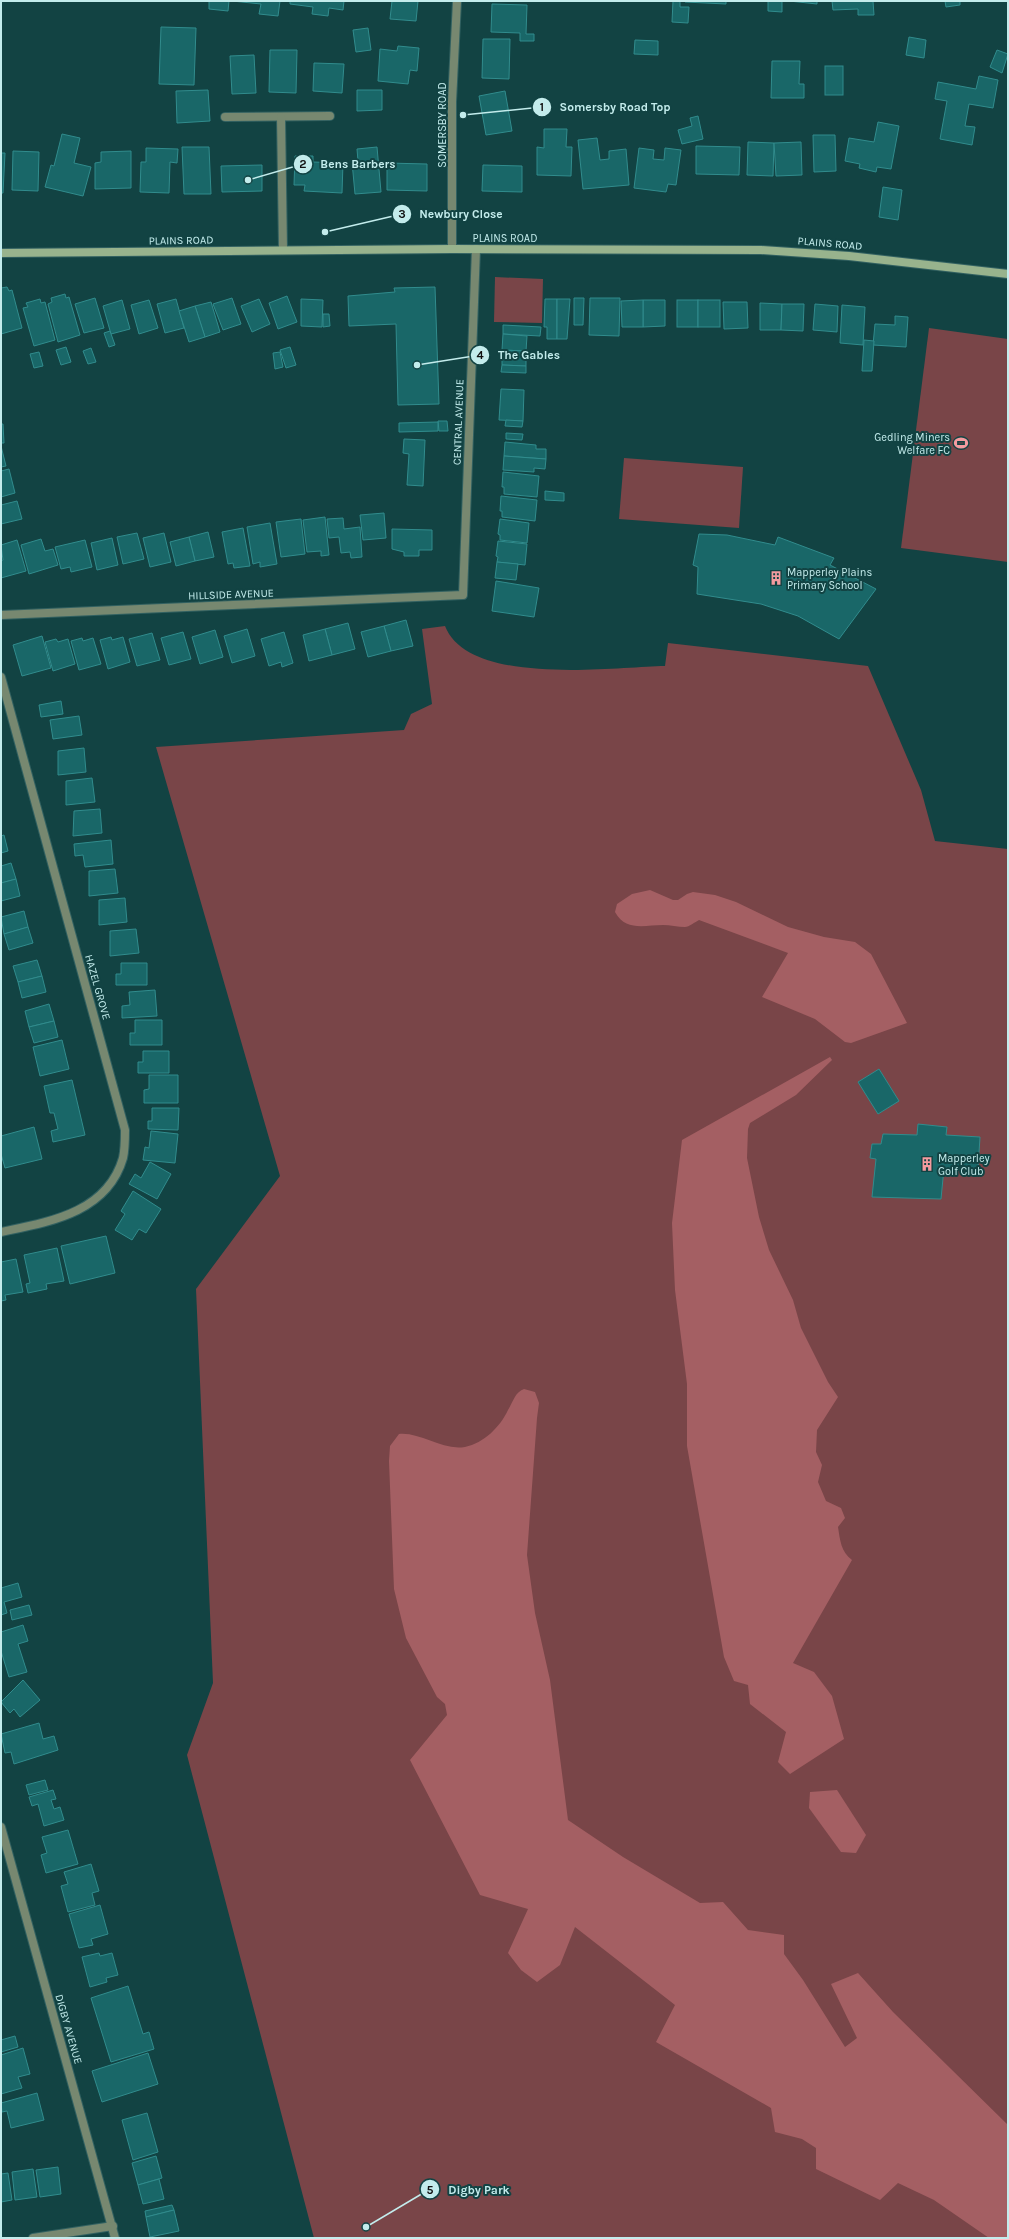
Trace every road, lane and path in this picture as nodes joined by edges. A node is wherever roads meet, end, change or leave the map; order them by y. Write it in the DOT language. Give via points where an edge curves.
graph roads {
  1 [pos="457,1"];
  2 [pos="330,116"];
  3 [pos="226,117"];
  4 [pos="281,117"];
  5 [pos="452,248"];
  6 [pos="476,249"];
  7 [pos="282,250"];
  8 [pos="1,253"];
  9 [pos="1008,274"];
  10 [pos="463,596"];
  11 [pos="1,615"];
  12 [pos="1,677"];
  13 [pos="1,1232"];
  14 [pos="1,1827"];
  15 [pos="113,2226"];
  16 [pos="33,2238"];
  17 [pos="115,2238"];
  1 -- 5 [label="street, SOMERSBY ROAD" via="452,102"];
  2 -- 4 [label="street"];
  3 -- 4 [label="street"];
  4 -- 7 [label="street"];
  5 -- 6 [label="main road, PLAINS ROAD"];
  5 -- 7 [label="main road, PLAINS ROAD"];
  6 -- 9 [label="main road, PLAINS ROAD" via="811,252"];
  6 -- 10 [label="street, CENTRAL AVENUE"];
  7 -- 8 [label="main road, PLAINS ROAD"];
  10 -- 11 [label="street, HILLSIDE AVENUE"];
  12 -- 13 [label="street, HAZEL GROVE" via="125,1130 123,1157 114,1178 97,1198 74,1214"];
  14 -- 15 [label="street, DIGBY AVENUE"];
  15 -- 16 [label="street"];
  15 -- 17 [label="street, DIGBY AVENUE"];
}
